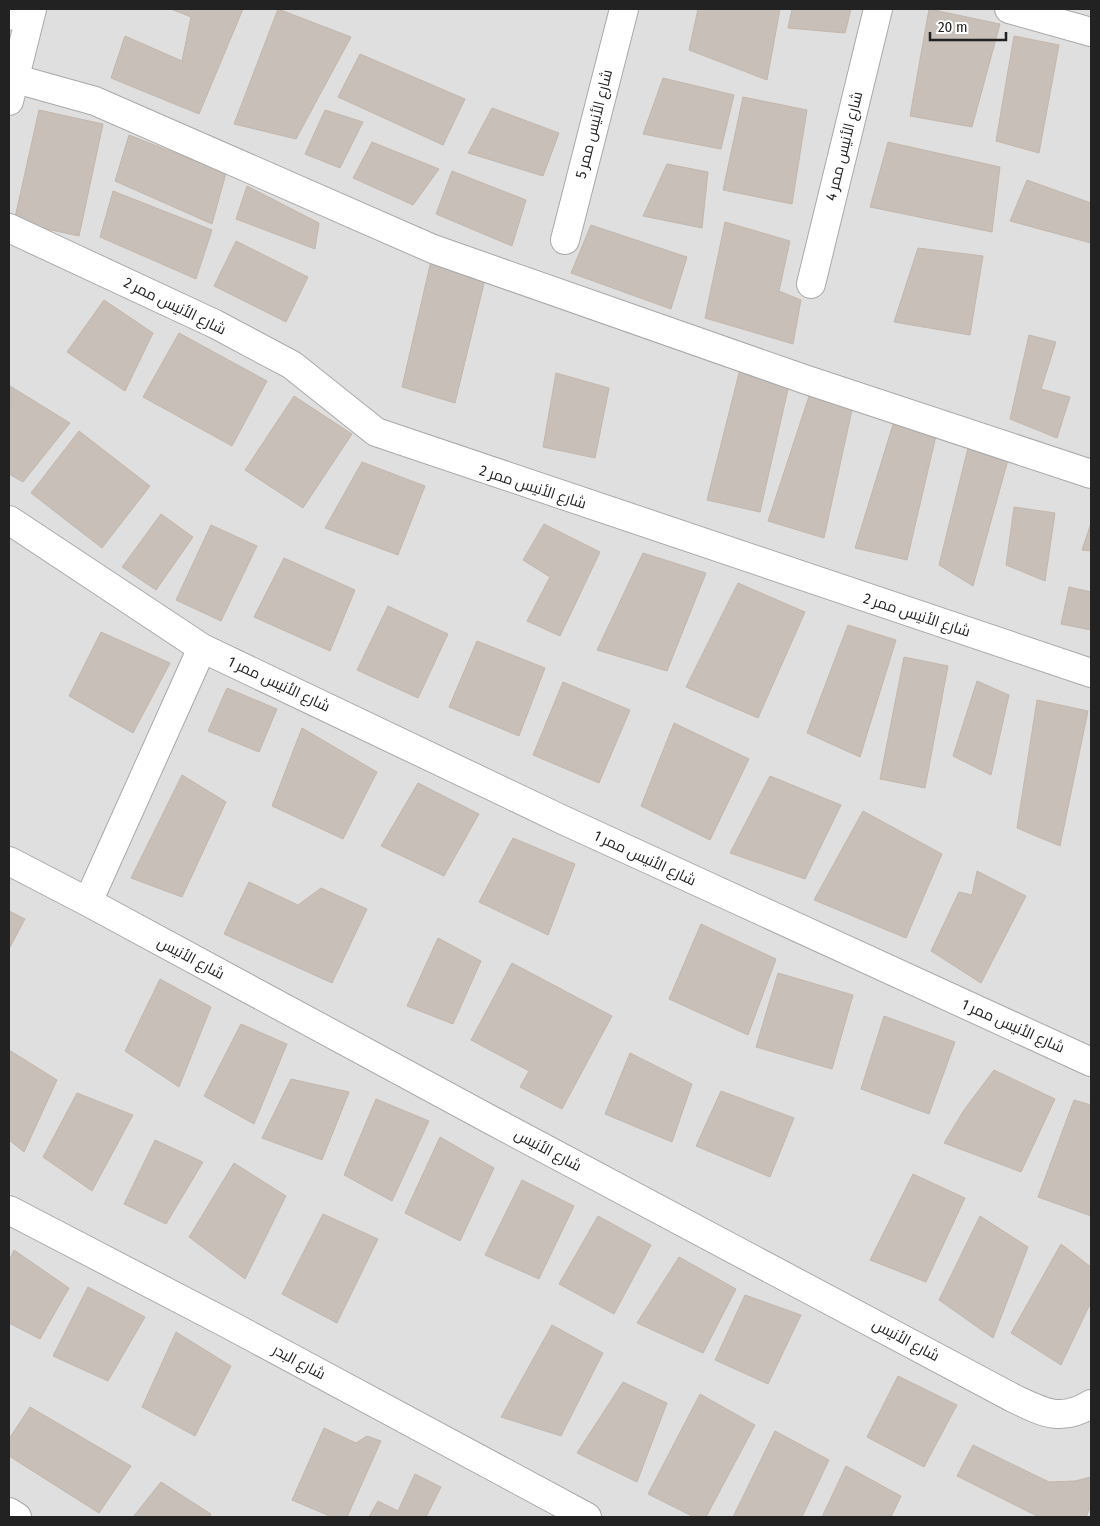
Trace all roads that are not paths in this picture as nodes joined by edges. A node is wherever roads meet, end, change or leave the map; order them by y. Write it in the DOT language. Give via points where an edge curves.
graph roads {
  1 [pos="10,9"];
  2 [pos="32,9"];
  3 [pos="624,9"];
  4 [pos="878,9"];
  5 [pos="1009,9"];
  6 [pos="9,16"];
  7 [pos="1091,32"];
  8 [pos="11,86"];
  9 [pos="9,228"];
  10 [pos="565,240"];
  11 [pos="811,284"];
  12 [pos="1091,474"];
  13 [pos="9,520"];
  14 [pos="202,648"];
  15 [pos="1091,673"];
  16 [pos="9,862"];
  17 [pos="88,902"];
  18 [pos="1091,1062"];
  19 [pos="9,1210"];
  20 [pos="1091,1404"];
  21 [pos="9,1512"];
  22 [pos="17,1517"];
  23 [pos="587,1517"];
  1 -- 6 [label="street"];
  2 -- 8 [label="street"];
  3 -- 10 [label="street, شارع الأنيس ممر 5"];
  4 -- 11 [label="street, شارع الأنيس ممر 4"];
  5 -- 7 [label="street"];
  8 -- 12 [label="street" via="95,101 433,249 804,379"];
  9 -- 15 [label="street, شارع الأنيس ممر 2" via="215,324 292,365 376,432"];
  13 -- 14 [label="street, شارع الأنيس ممر 1"];
  14 -- 17 [label="street"];
  14 -- 18 [label="street, شارع الأنيس ممر 1" via="563,820"];
  16 -- 17 [label="street, شارع الأنيس"];
  17 -- 20 [label="street, شارع الأنيس" via="1013,1398 1060,1416 1076,1413"];
  19 -- 23 [label="street, شارع البدر"];
  21 -- 22 [label="street"];
}
